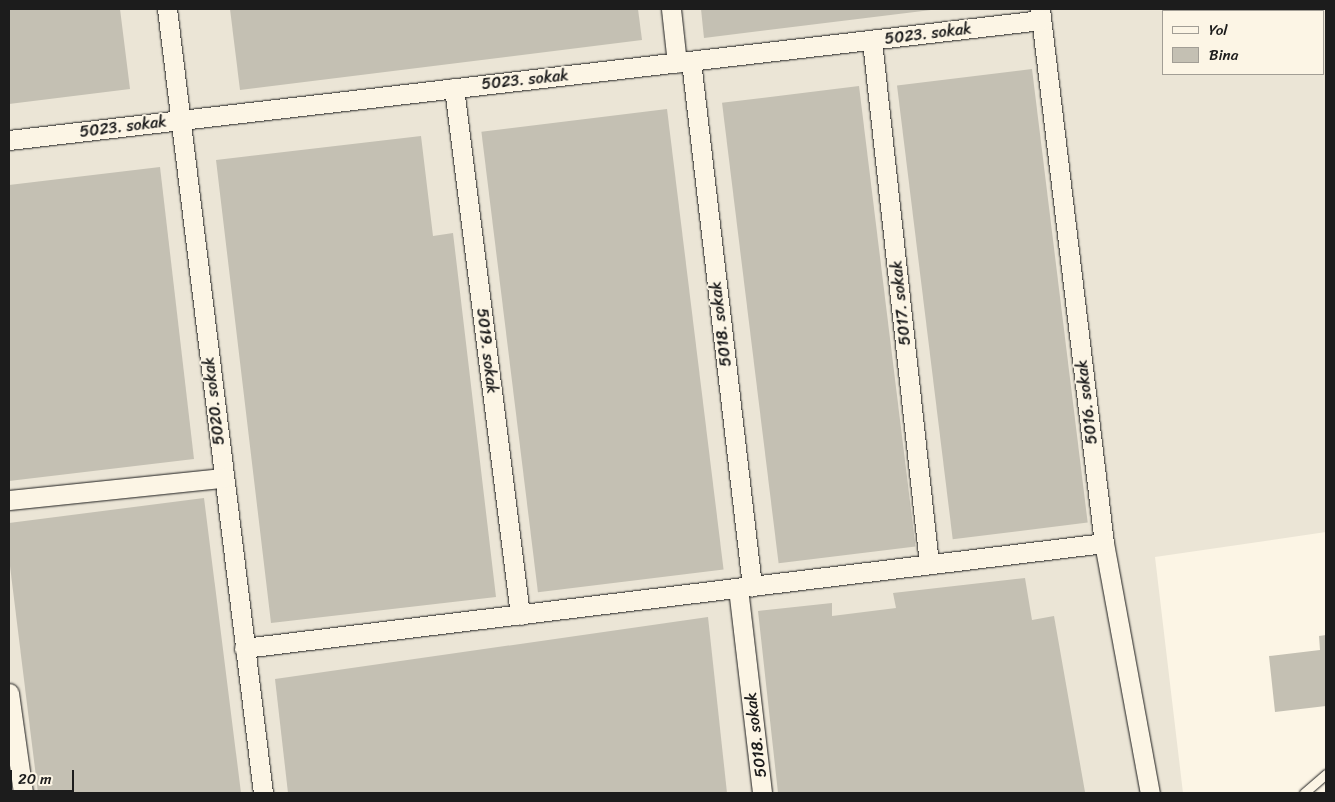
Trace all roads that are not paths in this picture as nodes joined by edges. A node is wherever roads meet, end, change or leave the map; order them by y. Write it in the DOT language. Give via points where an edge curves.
graph roads {
  1 [pos="167,9"];
  2 [pos="671,9"];
  3 [pos="1041,14"];
  4 [pos="872,41"];
  5 [pos="684,62"];
  6 [pos="454,88"];
  7 [pos="181,120"];
  8 [pos="9,140"];
  9 [pos="223,478"];
  10 [pos="9,500"];
  11 [pos="1104,543"];
  12 [pos="929,564"];
  13 [pos="745,587"];
  14 [pos="520,615"];
  15 [pos="244,648"];
  16 [pos="9,693"];
  17 [pos="1326,774"];
  18 [pos="23,793"];
  19 [pos="263,793"];
  20 [pos="762,793"];
  21 [pos="1150,793"];
  22 [pos="1304,793"];
  1 -- 7 [label="street, 5020. sokak"];
  2 -- 5 [label="street, 5018. sokak"];
  3 -- 4 [label="street, 5023. sokak"];
  3 -- 11 [label="street, 5016. sokak"];
  4 -- 5 [label="street, 5023. sokak"];
  4 -- 12 [label="street, 5017. sokak"];
  5 -- 6 [label="street, 5023. sokak"];
  5 -- 13 [label="street, 5018. sokak"];
  6 -- 7 [label="street, 5023. sokak"];
  6 -- 14 [label="street, 5019. sokak"];
  7 -- 8 [label="street, 5023. sokak"];
  7 -- 9 [label="street, 5020. sokak"];
  9 -- 10 [label="street"];
  9 -- 15 [label="street, 5020. sokak"];
  11 -- 12 [label="street"];
  11 -- 21 [label="street, 5016. sokak"];
  12 -- 13 [label="street"];
  13 -- 14 [label="street"];
  13 -- 20 [label="street, 5018. sokak"];
  14 -- 15 [label="street"];
  15 -- 19 [label="street, 5020. sokak"];
  16 -- 18 [label="street"];
  17 -- 22 [label="lane"];
}
